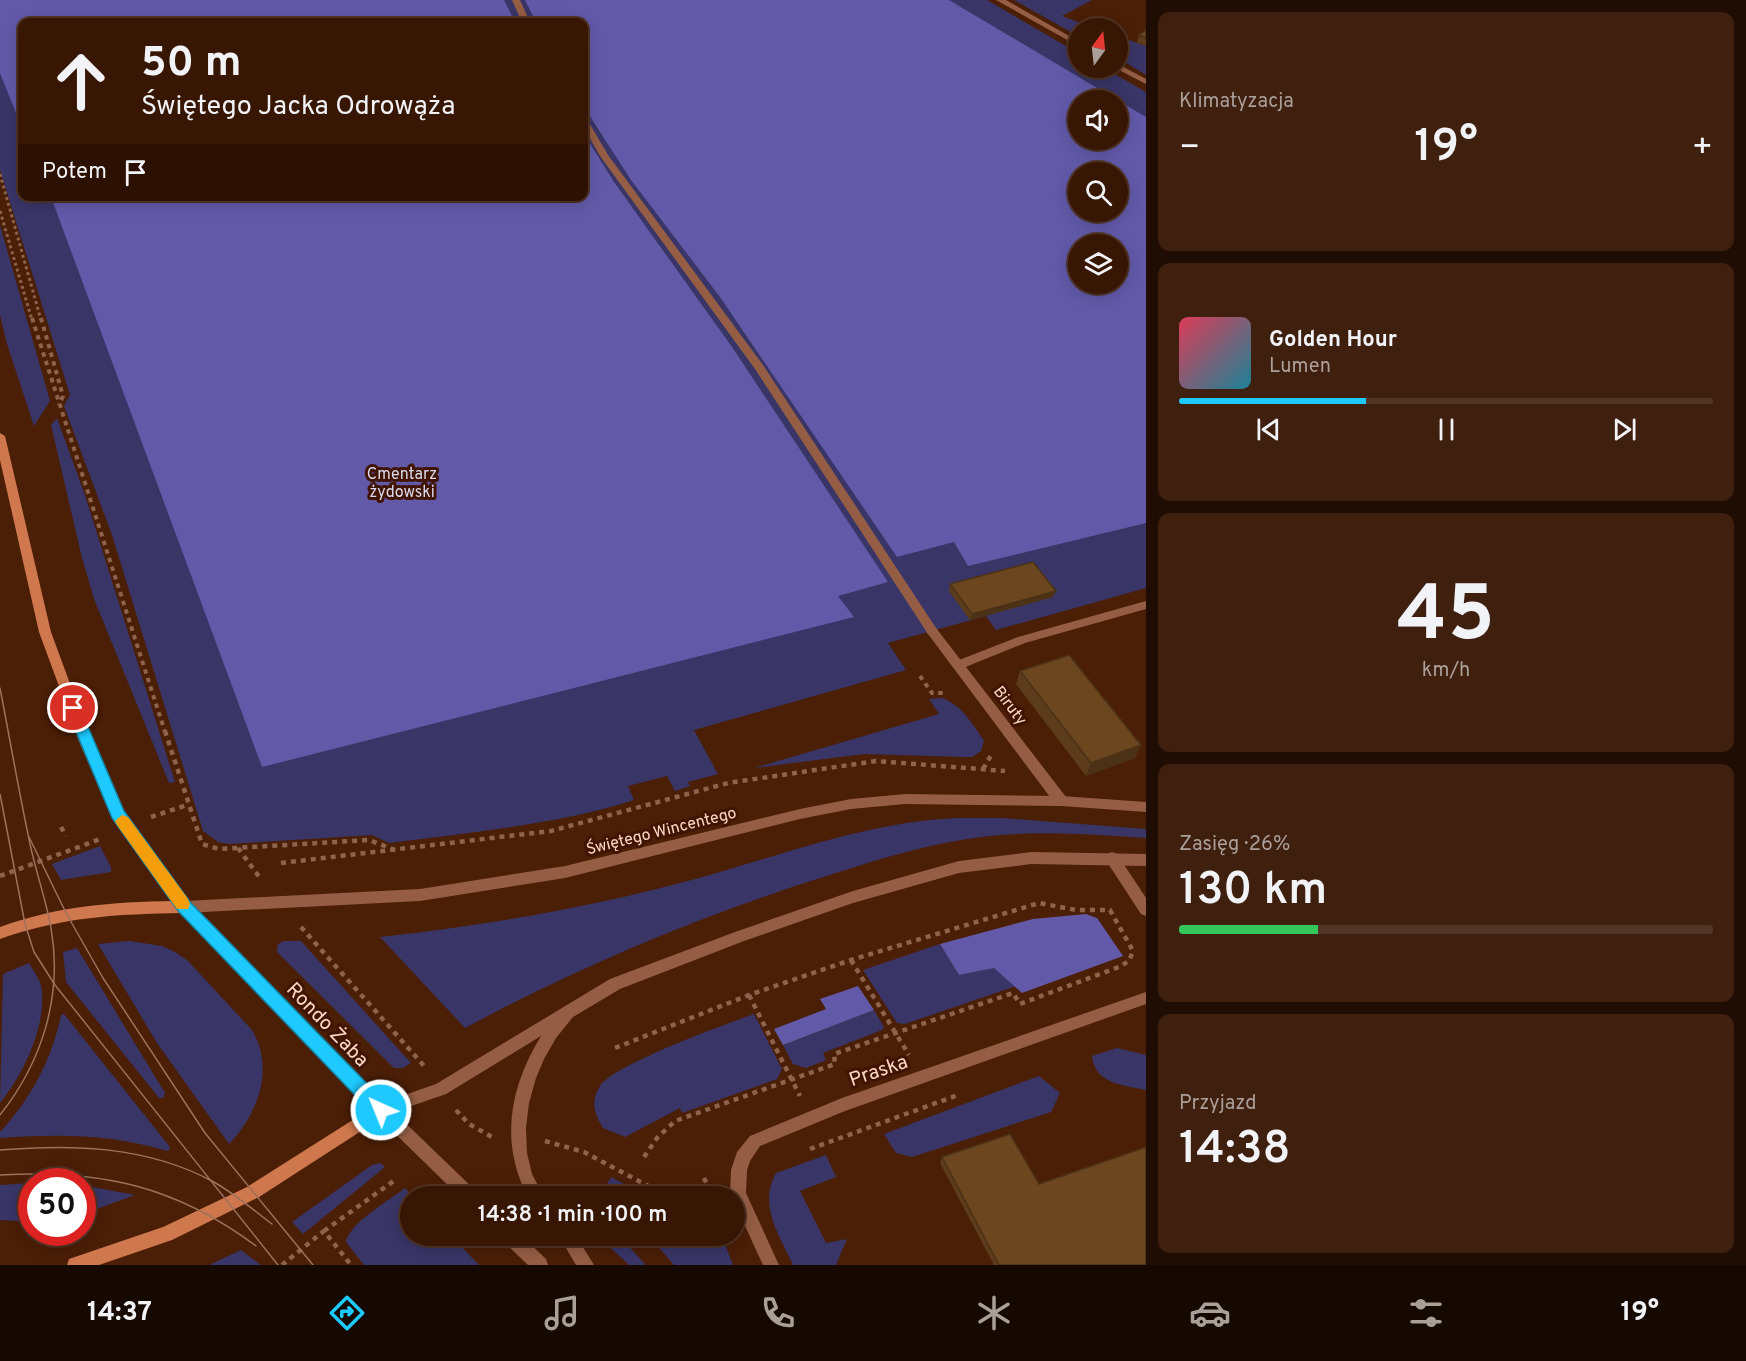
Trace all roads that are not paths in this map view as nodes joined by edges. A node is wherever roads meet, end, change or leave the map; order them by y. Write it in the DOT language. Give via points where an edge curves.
graph roads {
  1 [pos="516,0"];
  2 [pos="1000,0"];
  3 [pos="524,18"];
  4 [pos="1068,38"];
  5 [pos="1128,72"];
  6 [pos="1146,82"];
  7 [pos="588,128"];
  8 [pos="0,436"];
  9 [pos="1146,605"];
  10 [pos="958,665"];
  11 [pos="1061,801"];
  12 [pos="1146,807"];
  13 [pos="1112,858"];
  14 [pos="1146,860"];
  15 [pos="185,907"];
  16 [pos="1146,910"];
  17 [pos="0,933"];
  18 [pos="1146,998"];
  19 [pos="577,1004"];
  20 [pos="381,1110"];
  21 [pos="460,1186"];
  22 [pos="531,1186"];
  23 [pos="520,1246"];
  24 [pos="574,1246"];
  25 [pos="75,1265"];
  26 [pos="540,1265"];
  27 [pos="586,1265"];
  28 [pos="771,1265"];
  1 -- 3 [label="street"];
  2 -- 4 [label="street"];
  5 -- 6 [label="street"];
  7 -- 10 [label="street, Biruty" via="604,156 759,367"];
  8 -- 15 [label="main road, Rondo Żaba" via="45,632 87,747 118,814"];
  9 -- 10 [label="street" via="1022,640"];
  10 -- 11 [label="street, Biruty"];
  11 -- 12 [label="street, Świętego Wincentego"];
  11 -- 15 [label="street, Świętego Wincentego" via="904,799 851,804 565,872 420,895"];
  13 -- 14 [label="street"];
  13 -- 16 [label="street"];
  13 -- 19 [label="street" via="1031,858 959,867 853,897 740,936 626,979"];
  15 -- 17 [label="main road" via="99,908 48,916"];
  15 -- 20 [label="main road, Rondo Żaba"];
  18 -- 28 [label="street, Praska" via="921,1077 755,1141 743,1157 738,1193"];
  19 -- 20 [label="street" via="441,1089"];
  19 -- 22 [label="street" via="540,1055 518,1117 517,1140"];
  20 -- 21 [label="street"];
  20 -- 25 [label="main road" via="253,1192 166,1234"];
  23 -- 26 [label="street"];
  24 -- 27 [label="street"];
}
